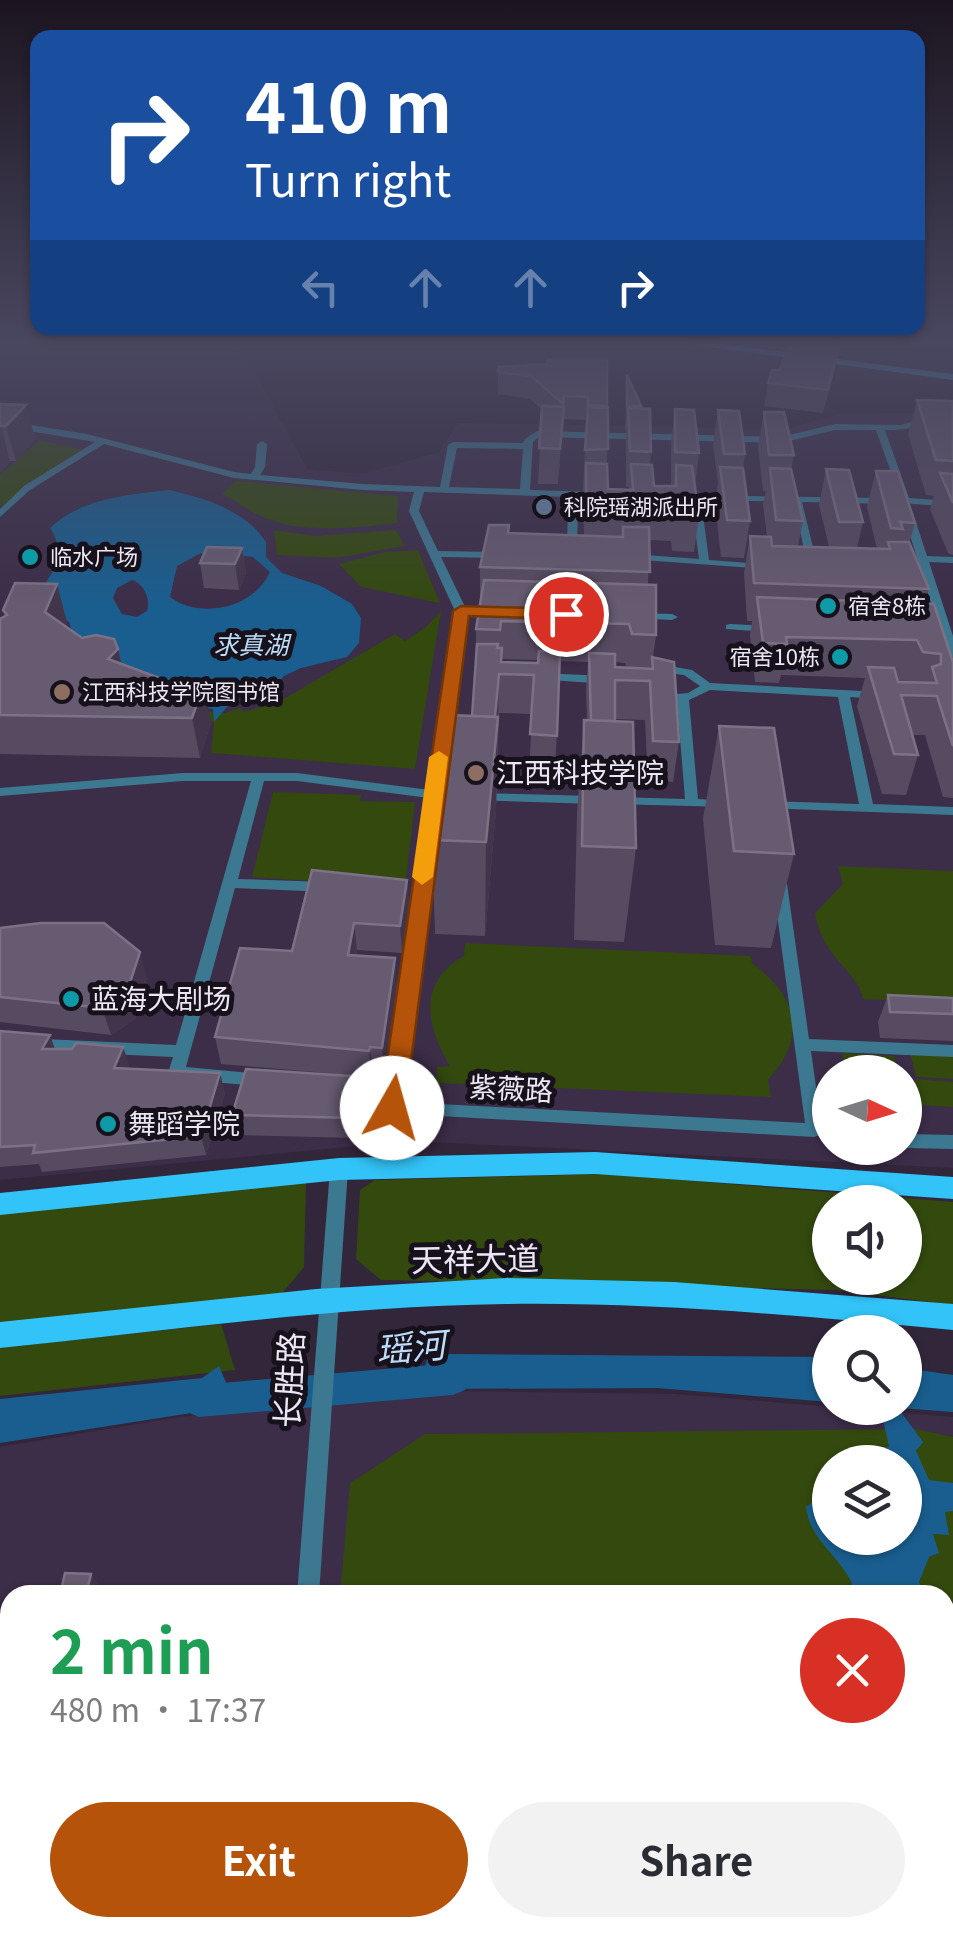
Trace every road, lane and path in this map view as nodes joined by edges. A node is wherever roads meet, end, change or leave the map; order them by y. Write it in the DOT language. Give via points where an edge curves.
graph roads {
  1 [pos="22,429"];
  2 [pos="43,429"];
  3 [pos="824,429"];
  4 [pos="880,429"];
  5 [pos="15,435"];
  6 [pos="103,441"];
  7 [pos="262,444"];
  8 [pos="528,446"];
  9 [pos="254,477"];
  10 [pos="420,489"];
  11 [pos="444,490"];
  12 [pos="525,492"];
  13 [pos="573,494"];
  14 [pos="614,495"];
  15 [pos="663,496"];
  16 [pos="696,498"];
  17 [pos="797,499"];
  18 [pos="905,501"];
  19 [pos="953,504"];
  20 [pos="0,514"];
  21 [pos="433,554"];
  22 [pos="512,555"];
  23 [pos="552,556"];
  24 [pos="572,556"];
  25 [pos="589,556"];
  26 [pos="624,557"];
  27 [pos="921,559"];
  28 [pos="953,560"];
  29 [pos="704,561"];
  30 [pos="780,568"];
  31 [pos="796,569"];
  32 [pos="813,570"];
  33 [pos="830,570"];
  34 [pos="461,611"];
  35 [pos="480,612"];
  36 [pos="614,615"];
  37 [pos="672,617"];
  38 [pos="730,628"];
  39 [pos="786,630"];
  40 [pos="946,635"];
  41 [pos="953,654"];
  42 [pos="452,674"];
  43 [pos="470,675"];
  44 [pos="526,677"];
  45 [pos="618,680"];
  46 [pos="636,680"];
  47 [pos="655,681"];
  48 [pos="707,686"];
  49 [pos="844,693"];
  50 [pos="883,696"];
  51 [pos="683,700"];
  52 [pos="259,777"];
  53 [pos="0,792"];
  54 [pos="433,794"];
  55 [pos="692,803"];
  56 [pos="769,806"];
  57 [pos="867,809"];
  58 [pos="953,811"];
  59 [pos="772,828"];
  60 [pos="778,871"];
  61 [pos="229,884"];
  62 [pos="344,888"];
  63 [pos="402,890"];
  64 [pos="421,891"];
  65 [pos="0,1042"];
  66 [pos="802,1045"];
  67 [pos="182,1051"];
  68 [pos="953,1051"];
  69 [pos="276,1081"];
  70 [pos="335,1085"];
  71 [pos="395,1090"];
  72 [pos="812,1090"];
  73 [pos="812,1133"];
  74 [pos="922,1141"];
  75 [pos="953,1142"];
  76 [pos="339,1169"];
  77 [pos="953,1188"];
  78 [pos="0,1204"];
  79 [pos="327,1300"];
  80 [pos="953,1318"];
  81 [pos="0,1336"];
  82 [pos="309,1585"];
  1 -- 5 [label="street"];
  2 -- 6 [label="street"];
  3 -- 8 [label="street" via="781,440 537,434"];
  4 -- 18 [label="street"];
  6 -- 9 [label="street"];
  6 -- 20 [label="street" via="28,488"];
  7 -- 9 [label="street"];
  8 -- 11 [label="street" via="453,445"];
  8 -- 12 [label="street"];
  9 -- 10 [label="street"];
  10 -- 11 [label="street"];
  10 -- 21 [label="street" via="414,511"];
  11 -- 12 [label="street"];
  12 -- 13 [label="street"];
  13 -- 14 [label="street"];
  13 -- 24 [label="street"];
  15 -- 16 [label="street"];
  16 -- 17 [label="street"];
  16 -- 29 [label="street"];
  17 -- 18 [label="street"];
  17 -- 32 [label="street"];
  18 -- 19 [label="street"];
  18 -- 27 [label="street"];
  21 -- 22 [label="street"];
  21 -- 34 [label="street"];
  23 -- 24 [label="street"];
  24 -- 25 [label="street"];
  26 -- 29 [label="street"];
  27 -- 28 [label="street"];
  27 -- 40 [label="street"];
  29 -- 30 [label="street"];
  31 -- 32 [label="street"];
  32 -- 33 [label="street"];
  34 -- 35 [label="street"];
  34 -- 42 [label="street"];
  36 -- 37 [label="street"];
  38 -- 39 [label="street"];
  40 -- 41 [label="street"];
  42 -- 43 [label="street"];
  42 -- 54 [label="street"];
  44 -- 45 [label="street"];
  46 -- 47 [label="street"];
  47 -- 48 [label="street" via="679,670"];
  47 -- 51 [label="street"];
  48 -- 49 [label="street"];
  48 -- 51 [label="street"];
  49 -- 50 [label="street"];
  49 -- 57 [label="street"];
  51 -- 55 [label="street"];
  52 -- 53 [label="street"];
  52 -- 54 [label="street"];
  52 -- 61 [label="street"];
  54 -- 55 [label="street"];
  54 -- 64 [label="street"];
  55 -- 56 [label="street"];
  56 -- 57 [label="street"];
  56 -- 59 [label="street"];
  57 -- 58 [label="street"];
  60 -- 66 [label="street, 紫薇路"];
  61 -- 62 [label="street"];
  61 -- 67 [label="street"];
  63 -- 64 [label="street"];
  64 -- 71 [label="street"];
  65 -- 67 [label="street"];
  66 -- 68 [label="street"];
  66 -- 72 [label="street, 紫薇路"];
  67 -- 69 [label="street" via="176,1074"];
  70 -- 71 [label="street"];
  71 -- 73 [label="street, 紫薇路" via="392,1108"];
  74 -- 75 [label="street"];
  76 -- 77 [label="main road" via="595,1163"];
  76 -- 78 [label="main road"];
  76 -- 79 [label="street, 长胜路"];
  79 -- 80 [label="main road, 天祥大道" via="545,1292 778,1300"];
  79 -- 81 [label="main road, 天祥大道"];
  79 -- 82 [label="street, 长胜路"];
}
